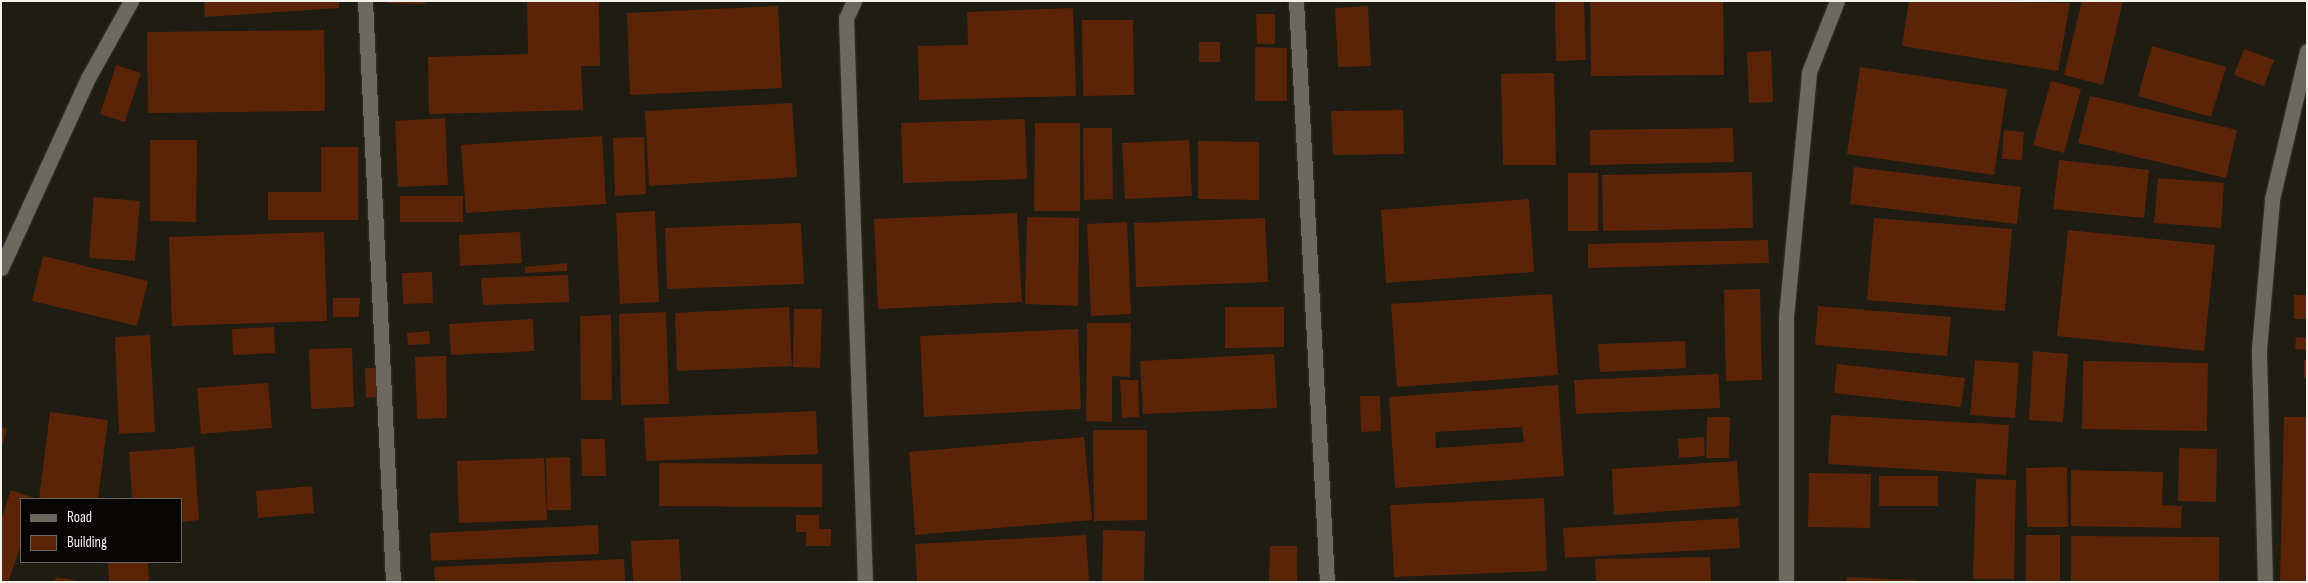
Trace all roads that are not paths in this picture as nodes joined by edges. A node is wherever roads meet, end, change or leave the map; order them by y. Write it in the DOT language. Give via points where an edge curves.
graph roads {
  1 [pos="130,1"];
  2 [pos="365,1"];
  3 [pos="854,1"];
  4 [pos="1296,1"];
  5 [pos="1837,1"];
  6 [pos="2307,51"];
  7 [pos="1,268"];
  8 [pos="393,582"];
  9 [pos="865,582"];
  10 [pos="1327,582"];
  11 [pos="1786,582"];
  12 [pos="2265,582"];
  1 -- 7 [label="street" via="88,78"];
  2 -- 8 [label="street"];
  3 -- 9 [label="street" via="846,18"];
  4 -- 10 [label="street"];
  5 -- 11 [label="street" via="1810,72 1786,318"];
  6 -- 12 [label="street" via="2272,199 2259,349"];
}
